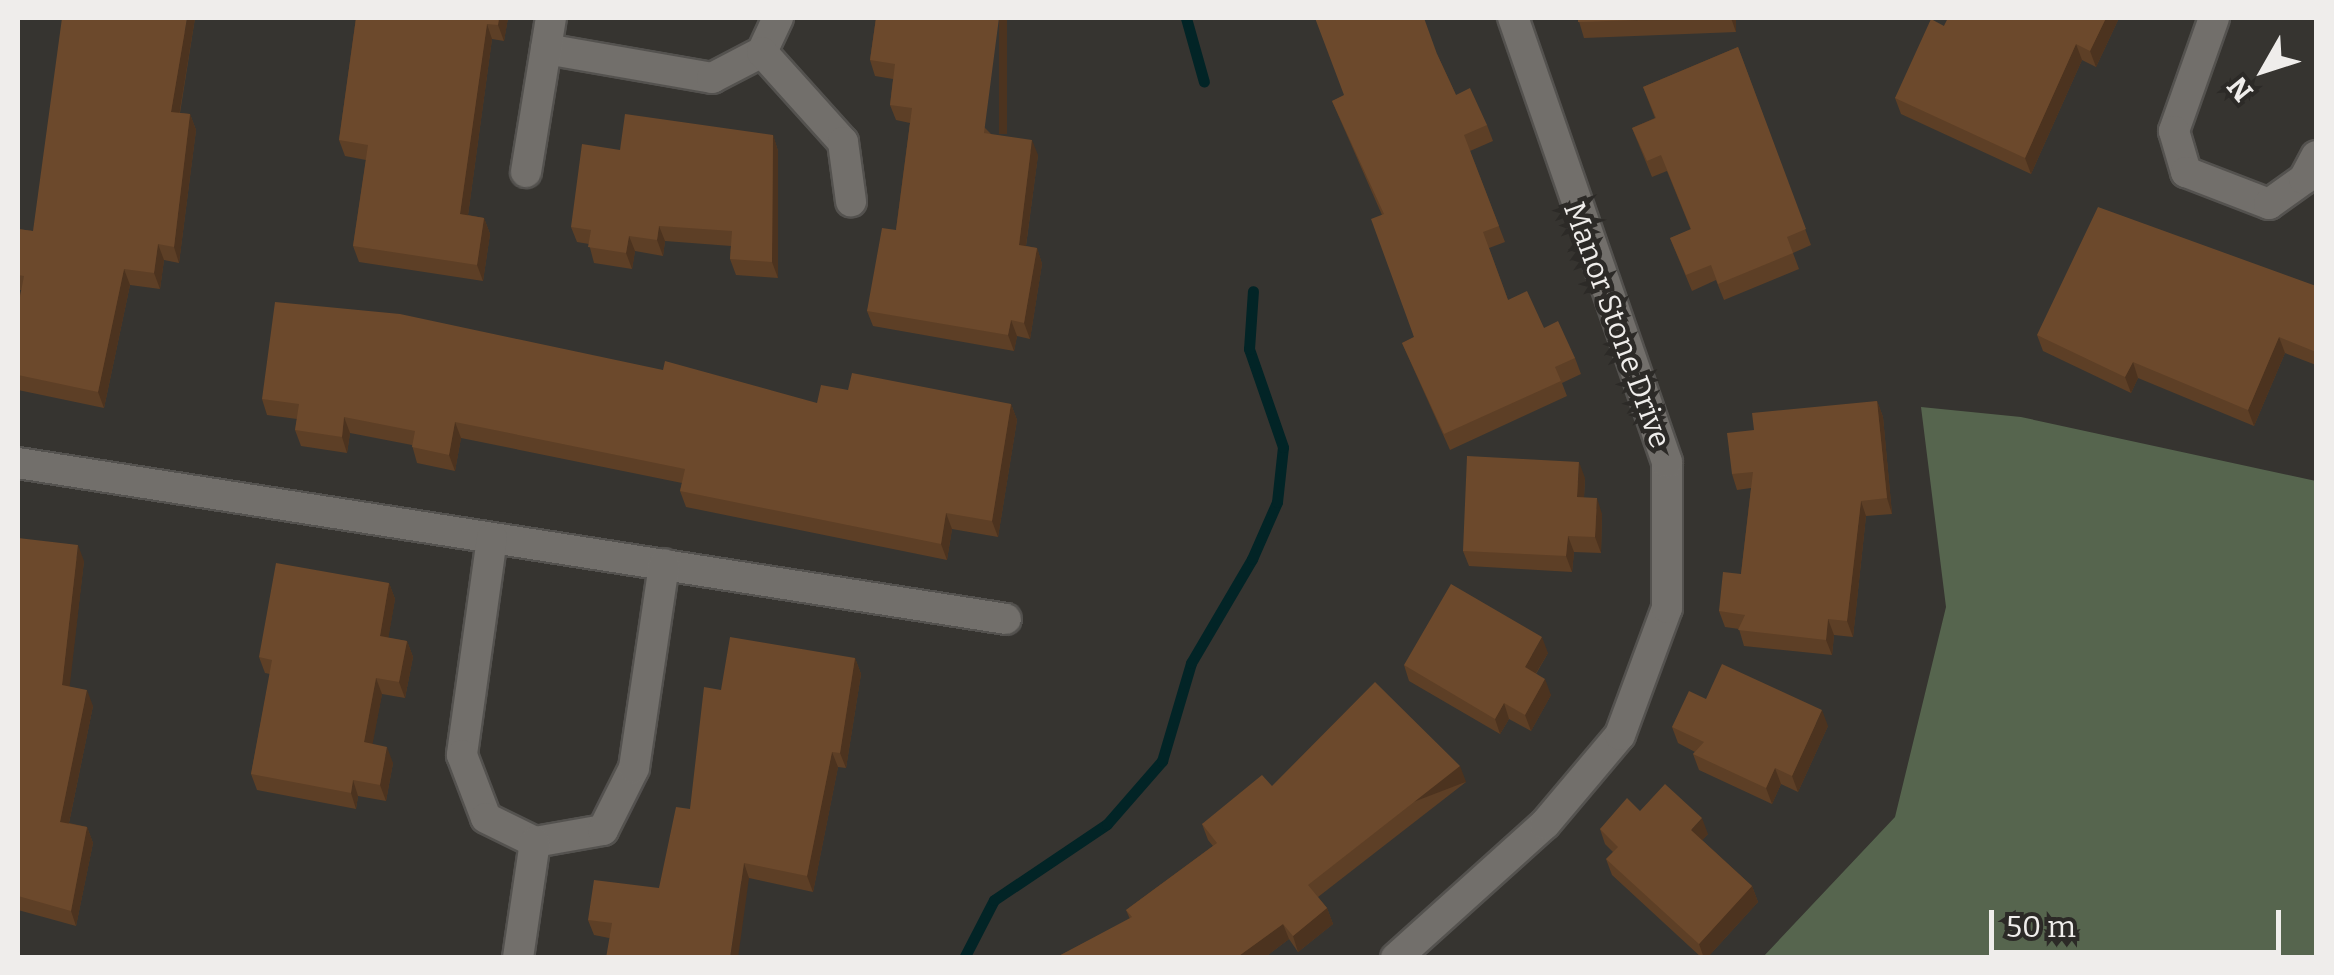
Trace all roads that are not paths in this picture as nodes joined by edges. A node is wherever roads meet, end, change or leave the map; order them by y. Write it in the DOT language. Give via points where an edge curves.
graph roads {
  1 [pos="552,18"];
  2 [pos="778,18"];
  3 [pos="1513,18"];
  4 [pos="2214,18"];
  5 [pos="546,49"];
  6 [pos="762,52"];
  7 [pos="2316,156"];
  8 [pos="526,172"];
  9 [pos="850,201"];
  10 [pos="18,463"];
  11 [pos="492,538"];
  12 [pos="664,564"];
  13 [pos="1006,618"];
  14 [pos="535,842"];
  15 [pos="518,958"];
  16 [pos="1396,958"];
  1 -- 5 [label="street"];
  2 -- 6 [label="street"];
  3 -- 16 [label="street, Manor Stone Drive" via="1667,462 1668,608 1620,735 1544,824"];
  4 -- 7 [label="street" via="2174,131 2186,172 2269,204 2304,179"];
  5 -- 6 [label="street" via="712,78"];
  5 -- 8 [label="street"];
  6 -- 9 [label="street" via="843,142"];
  10 -- 11 [label="street"];
  11 -- 12 [label="street"];
  11 -- 14 [label="street" via="462,755 486,818"];
  12 -- 13 [label="street"];
  12 -- 14 [label="street" via="634,768 603,830"];
  14 -- 15 [label="street"];
}
